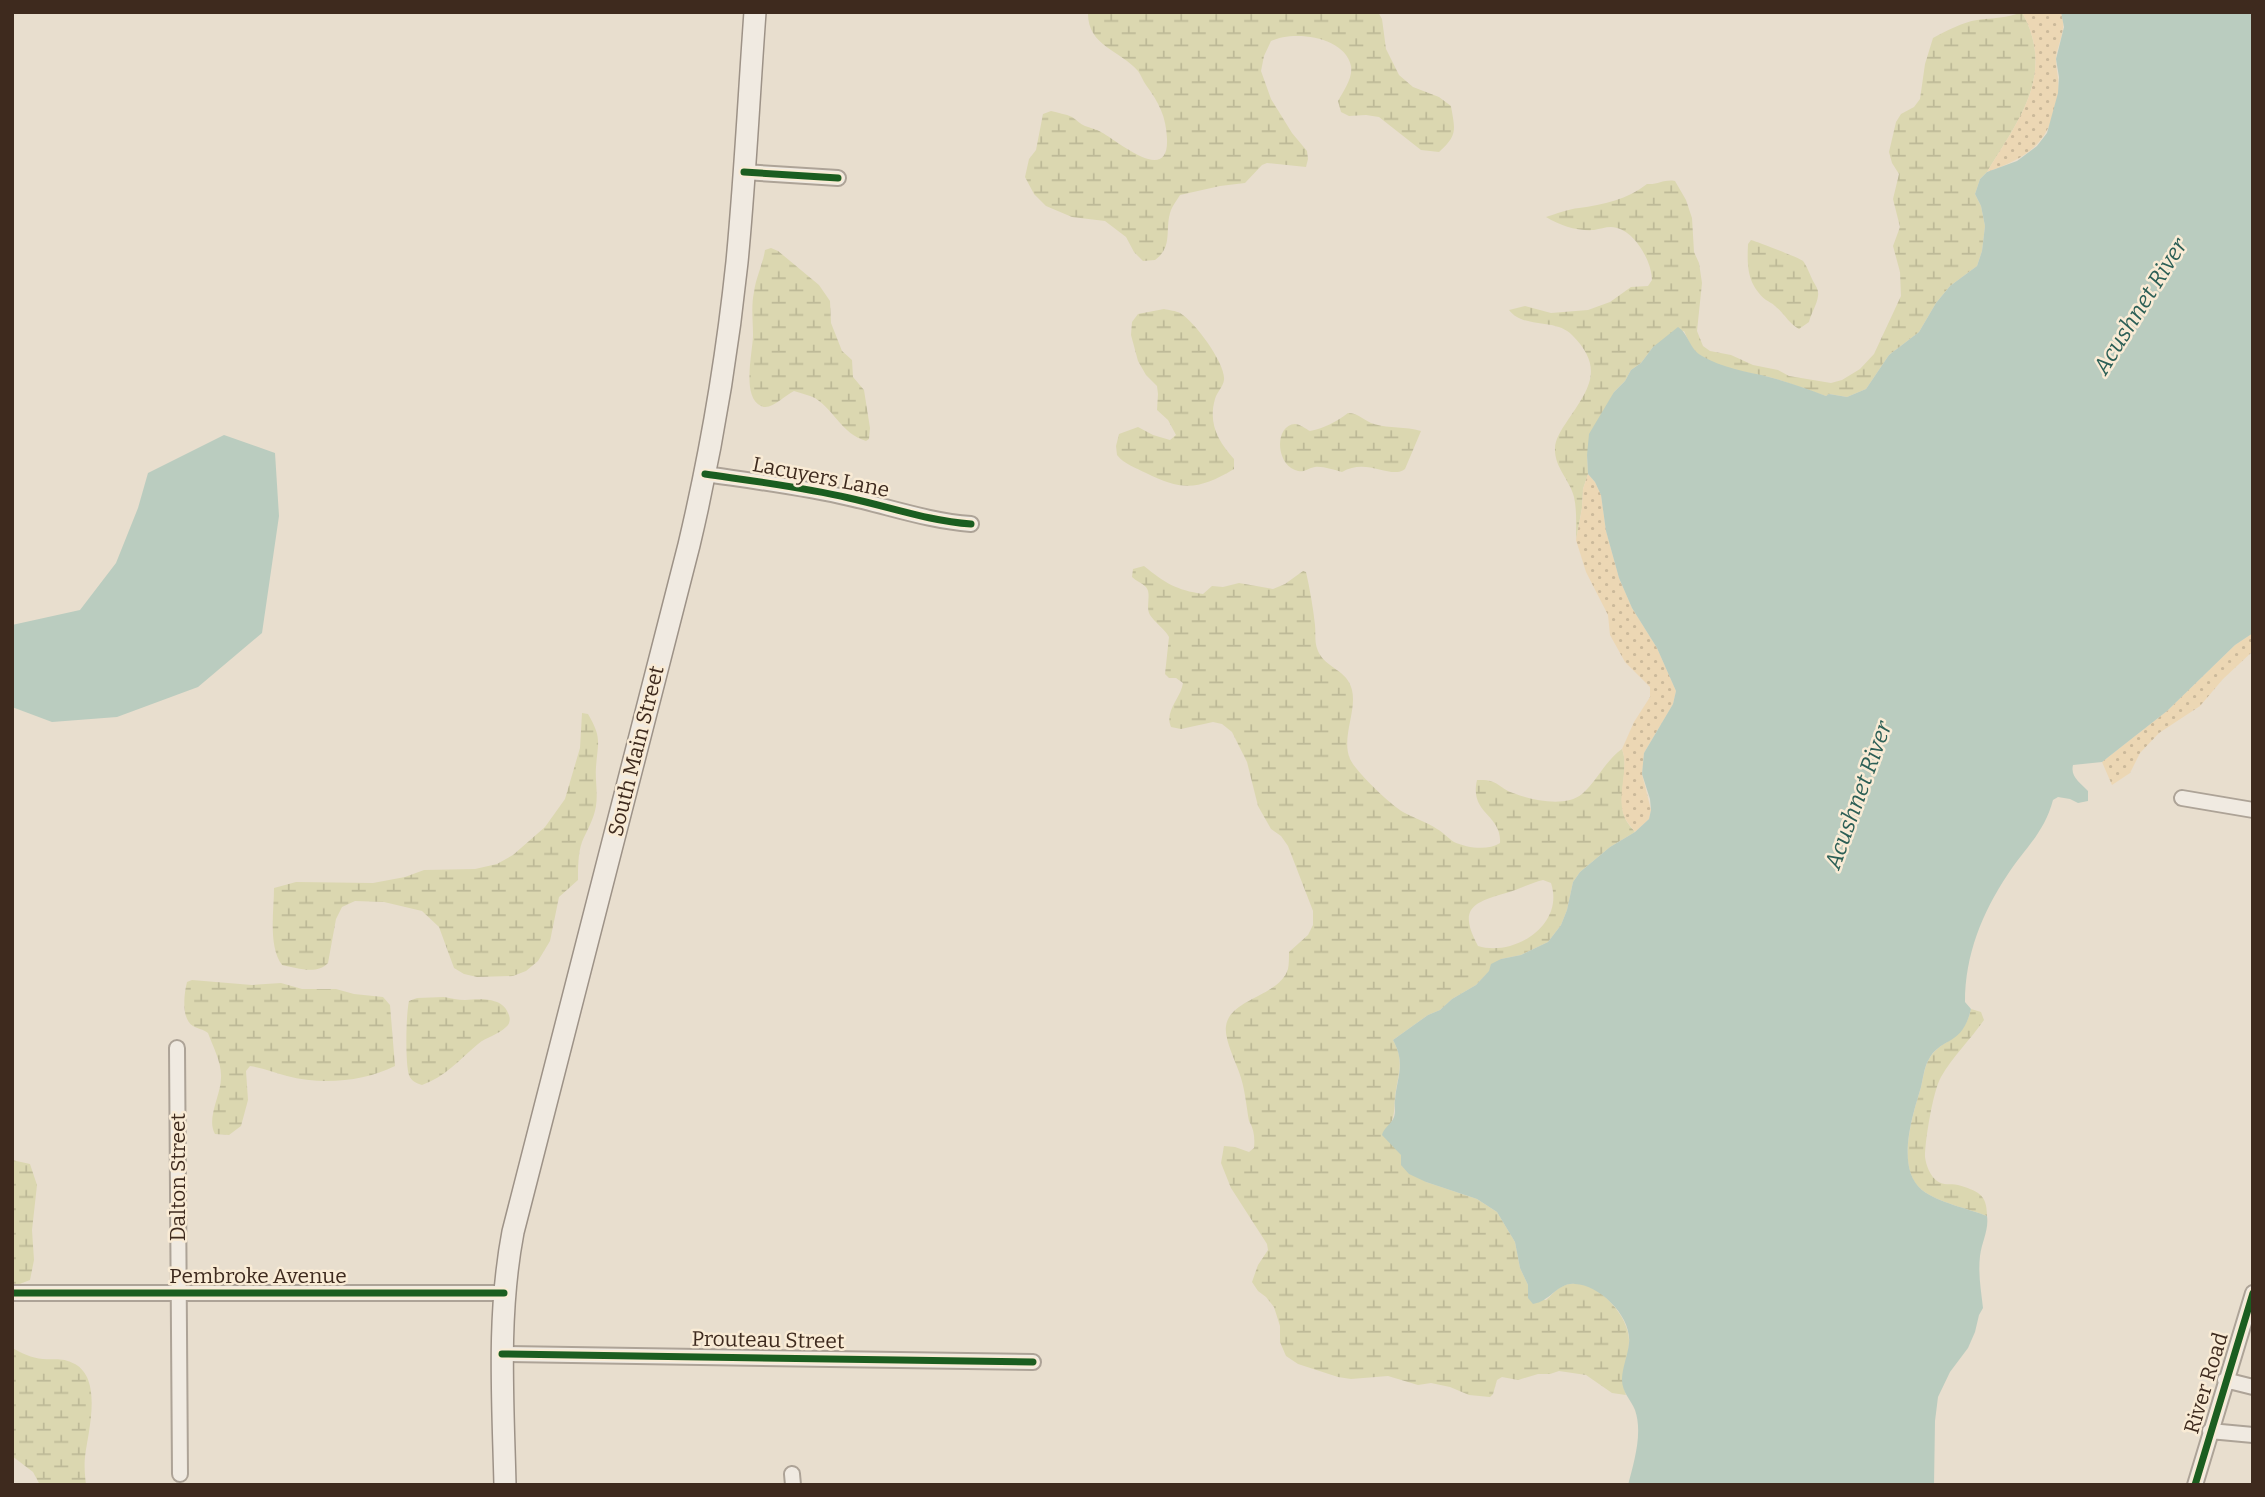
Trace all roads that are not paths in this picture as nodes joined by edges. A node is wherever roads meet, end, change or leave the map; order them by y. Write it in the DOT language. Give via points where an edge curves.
graph roads {
  1 [pos="755,12"];
  2 [pos="744,172"];
  3 [pos="838,178"];
  4 [pos="705,474"];
  5 [pos="971,524"];
  6 [pos="2182,798"];
  7 [pos="2253,810"];
  8 [pos="177,1048"];
  9 [pos="12,1293"];
  10 [pos="179,1293"];
  11 [pos="504,1293"];
  12 [pos="2253,1293"];
  13 [pos="502,1354"];
  14 [pos="1033,1362"];
  15 [pos="2225,1380"];
  16 [pos="2253,1387"];
  17 [pos="2210,1431"];
  18 [pos="2253,1436"];
  19 [pos="180,1474"];
  20 [pos="505,1485"];
  21 [pos="2195,1485"];
  1 -- 2 [label="main road, South Main Street"];
  2 -- 3 [label="street"];
  2 -- 4 [label="main road, South Main Street" via="729,325"];
  4 -- 5 [label="street, Lacuyers Lane" via="801,488 939,521"];
  4 -- 11 [label="main road, South Main Street" via="513,1232"];
  6 -- 7 [label="street"];
  8 -- 10 [label="street, Dalton Street"];
  9 -- 10 [label="street, Pembroke Avenue"];
  10 -- 11 [label="street, Pembroke Avenue"];
  10 -- 19 [label="street, Dalton Street"];
  11 -- 13 [label="main road, South Main Street"];
  12 -- 15 [label="street, River Road"];
  13 -- 14 [label="street, Prouteau Street"];
  13 -- 20 [label="main road, South Main Street"];
  15 -- 16 [label="street"];
  15 -- 17 [label="street, River Road"];
  17 -- 18 [label="street"];
  17 -- 21 [label="street, River Road"];
}
